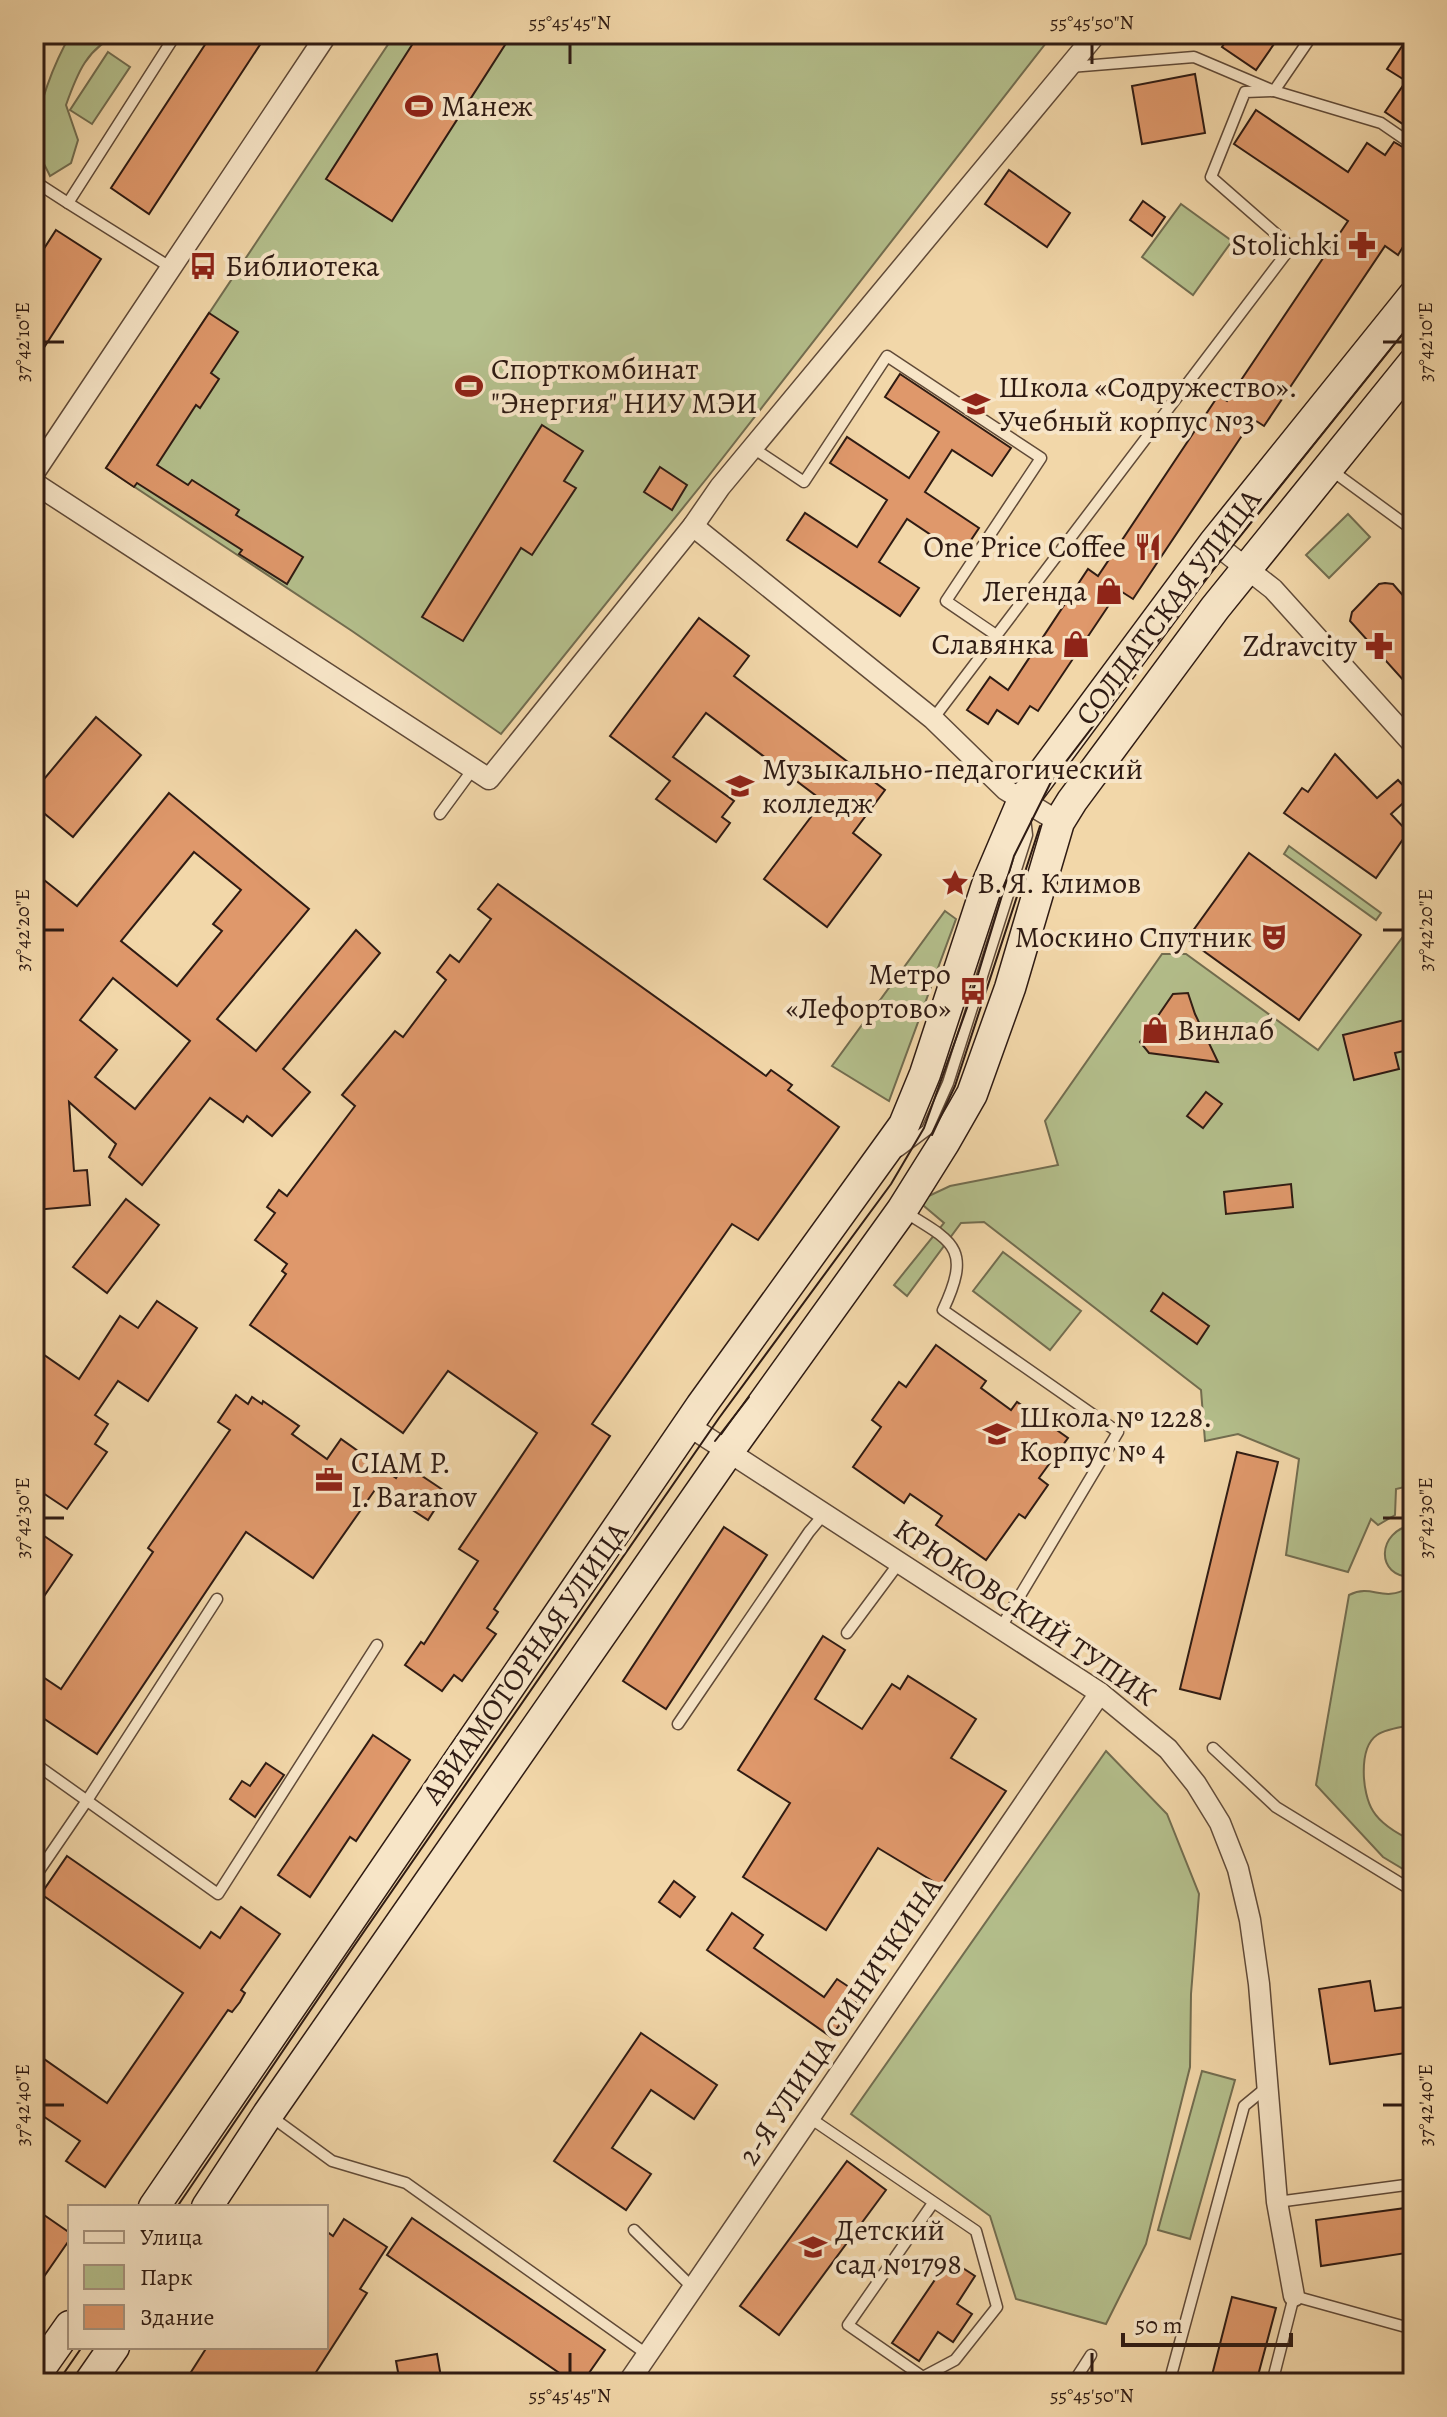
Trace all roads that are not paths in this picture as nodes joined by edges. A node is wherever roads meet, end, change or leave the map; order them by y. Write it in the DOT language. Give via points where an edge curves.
graph roads {
  1 [pos="176,34"];
  2 [pos="327,34"];
  3 [pos="1096,34"];
  4 [pos="1313,34"];
  5 [pos="1068,67"];
  6 [pos="1274,91"];
  7 [pos="1413,145"];
  8 [pos="34,181"];
  9 [pos="68,203"];
  10 [pos="170,267"];
  11 [pos="1413,296"];
  12 [pos="1413,363"];
  13 [pos="753,448"];
  14 [pos="1328,467"];
  15 [pos="34,473"];
  16 [pos="34,483"];
  17 [pos="693,526"];
  18 [pos="1413,530"];
  19 [pos="1214,543"];
  20 [pos="1247,569"];
  21 [pos="996,635"];
  22 [pos="933,719"];
  23 [pos="1413,744"];
  24 [pos="473,769"];
  25 [pos="1023,800"];
  26 [pos="440,814"];
  27 [pos="1059,822"];
  28 [pos="904,1125"];
  29 [pos="944,1143"];
  30 [pos="870,1172"];
  31 [pos="902,1210"];
  32 [pos="689,1426"];
  33 [pos="728,1452"];
  34 [pos="824,1514"];
  35 [pos="899,1563"];
  36 [pos="217,1599"];
  37 [pos="1000,1629"];
  38 [pos="847,1633"];
  39 [pos="377,1645"];
  40 [pos="1100,1693"];
  41 [pos="678,1724"];
  42 [pos="1213,1748"];
  43 [pos="34,1763"];
  44 [pos="86,1802"];
  45 [pos="34,1878"];
  46 [pos="1413,1891"];
  47 [pos="1267,2087"];
  48 [pos="268,2114"];
  49 [pos="810,2118"];
  50 [pos="1413,2184"];
  51 [pos="1277,2202"];
  52 [pos="933,2203"];
  53 [pos="155,2205"];
  54 [pos="208,2205"];
  55 [pos="634,2230"];
  56 [pos="693,2288"];
  57 [pos="1294,2296"];
  58 [pos="68,2329"];
  59 [pos="1413,2329"];
  60 [pos="113,2349"];
  61 [pos="648,2355"];
  62 [pos="1091,2355"];
  63 [pos="34,2377"];
  64 [pos="923,2377"];
  65 [pos="89,2383"];
  66 [pos="628,2383"];
  67 [pos="937,2383"];
  68 [pos="1073,2383"];
  69 [pos="1169,2383"];
  70 [pos="1272,2383"];
  1 -- 9 [label="lane"];
  2 -- 10 [label="street"];
  3 -- 5 [label="street"];
  4 -- 6 [label="lane"];
  5 -- 6 [label="lane" via="1194,57"];
  5 -- 13 [label="street"];
  6 -- 7 [label="lane" via="1381,123"];
  6 -- 21 [label="lane" via="1245,92 1211,177 1291,247"];
  8 -- 9 [label="lane"];
  9 -- 10 [label="lane"];
  10 -- 15 [label="street"];
  11 -- 19 [label="main road, СОЛДАТСКАЯ УЛИЦА"];
  12 -- 14 [label="main road, СОЛДАТСКАЯ УЛИЦА"];
  13 -- 17 [label="street"];
  13 -- 21 [label="lane" via="804,482 887,356 1041,458 946,601"];
  14 -- 18 [label="lane"];
  14 -- 20 [label="main road, СОЛДАТСКАЯ УЛИЦА"];
  16 -- 24 [label="street"];
  17 -- 22 [label="street"];
  17 -- 24 [label="street" via="489,779"];
  19 -- 20 [label="street"];
  19 -- 25 [label="main road, СОЛДАТСКАЯ УЛИЦА"];
  20 -- 23 [label="street" via="1273,589"];
  20 -- 27 [label="main road, СОЛДАТСКАЯ УЛИЦА"];
  21 -- 22 [label="lane"];
  22 -- 25 [label="street"];
  24 -- 26 [label="lane"];
  25 -- 27 [label="street"];
  25 -- 28 [label="main road, СОЛДАТСКАЯ УЛИЦА" via="988,882"];
  25 -- 30 [label="lane" via="1027,835 948,1083 927,1130"];
  27 -- 29 [label="main road, СОЛДАТСКАЯ УЛИЦА" via="1010,988 972,1094"];
  28 -- 30 [label="main road, АВИАМОТОРНАЯ УЛИЦА"];
  29 -- 31 [label="main road, АВИАМОТОРНАЯ УЛИЦА"];
  30 -- 32 [label="main road, АВИАМОТОРНАЯ УЛИЦА"];
  31 -- 33 [label="main road, АВИАМОТОРНАЯ УЛИЦА"];
  31 -- 37 [label="lane" via="944,1235 954,1249 954,1285 943,1310 1118,1432"];
  32 -- 33 [label="street, КРЮКОВСКИЙ ТУПИК"];
  32 -- 53 [label="main road, АВИАМОТОРНАЯ УЛИЦА"];
  33 -- 34 [label="street, КРЮКОВСКИЙ ТУПИК"];
  33 -- 48 [label="main road, АВИАМОТОРНАЯ УЛИЦА"];
  34 -- 35 [label="street, КРЮКОВСКИЙ ТУПИК"];
  34 -- 41 [label="lane"];
  35 -- 37 [label="street, КРЮКОВСКИЙ ТУПИК"];
  35 -- 38 [label="lane"];
  36 -- 44 [label="lane"];
  37 -- 40 [label="street, КРЮКОВСКИЙ ТУПИК"];
  39 -- 44 [label="lane" via="218,1894"];
  40 -- 47 [label="street, КРЮКОВСКИЙ ТУПИК" via="1168,1749 1220,1823 1250,1920"];
  40 -- 49 [label="street, 2-Я УЛИЦА СИНИЧКИНА"];
  42 -- 46 [label="lane" via="1276,1807"];
  43 -- 44 [label="lane"];
  44 -- 45 [label="lane"];
  47 -- 51 [label="street, КРЮКОВСКИЙ ТУПИК"];
  47 -- 69 [label="lane" via="1244,2106"];
  48 -- 54 [label="main road, АВИАМОТОРНАЯ УЛИЦА"];
  48 -- 61 [label="lane" via="332,2161 406,2183"];
  49 -- 52 [label="lane"];
  49 -- 56 [label="street, 2-Я УЛИЦА СИНИЧКИНА"];
  50 -- 51 [label="lane"];
  51 -- 57 [label="street, КРЮКОВСКИЙ ТУПИК"];
  52 -- 64 [label="lane" via="976,2231 997,2307 955,2360"];
  52 -- 64 [label="lane" via="848,2325"];
  55 -- 56 [label="lane"];
  56 -- 61 [label="street, 2-Я УЛИЦА СИНИЧКИНА"];
  57 -- 59 [label="lane"];
  57 -- 70 [label="lane"];
  58 -- 63 [label="main road"];
  60 -- 65 [label="main road"];
  61 -- 66 [label="street, 2-Я УЛИЦА СИНИЧКИНА"];
  62 -- 68 [label="lane"];
  64 -- 67 [label="lane"];
}
